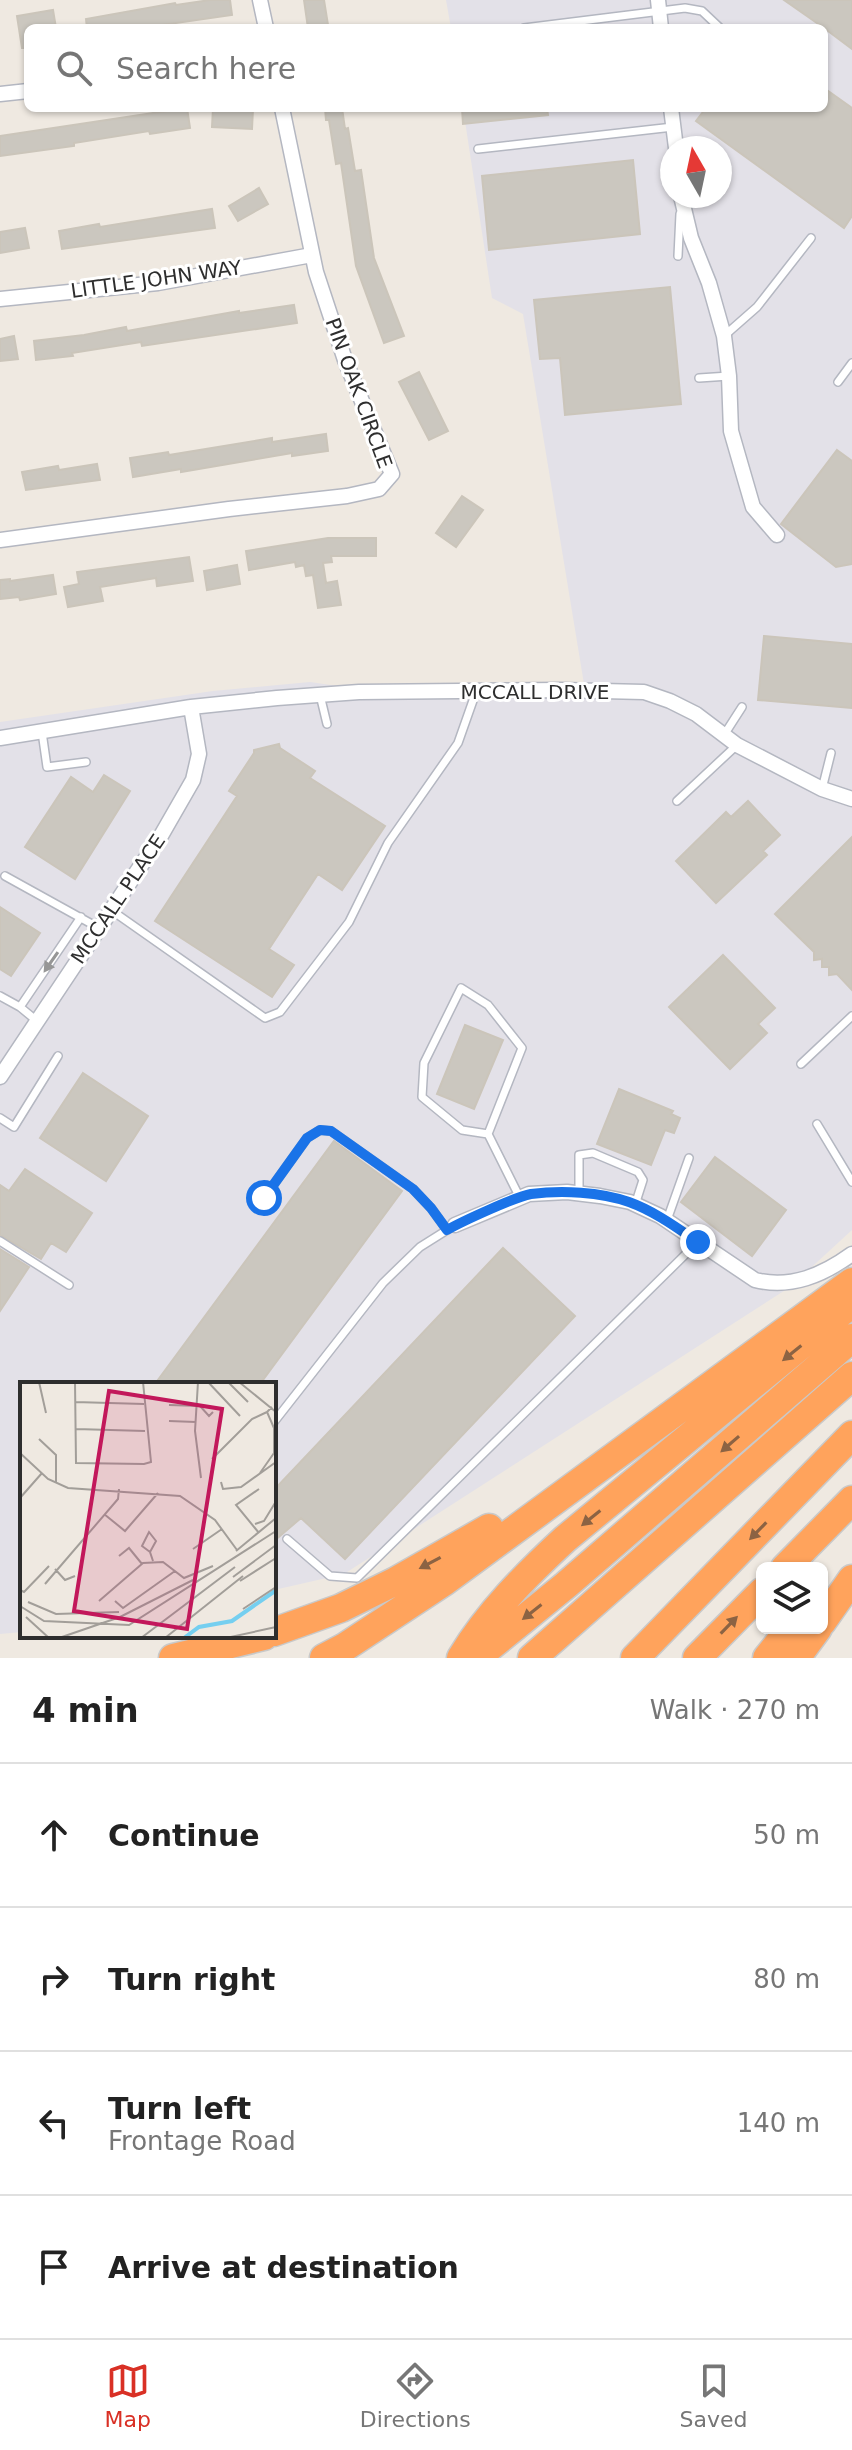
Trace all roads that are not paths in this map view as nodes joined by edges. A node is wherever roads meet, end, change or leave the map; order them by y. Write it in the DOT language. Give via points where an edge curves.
graph roads {
  1 [pos="260,0"];
  2 [pos="659,5"];
  3 [pos="265,24"];
  4 [pos="547,24"];
  5 [pos="716,24"];
  6 [pos="24,91"];
  7 [pos="0,94"];
  8 [pos="283,112"];
  9 [pos="671,112"];
  10 [pos="673,127"];
  11 [pos="674,136"];
  12 [pos="478,149"];
  13 [pos="680,208"];
  14 [pos="684,208"];
  15 [pos="811,238"];
  16 [pos="312,255"];
  17 [pos="678,256"];
  18 [pos="0,299"];
  19 [pos="724,336"];
  20 [pos="852,363"];
  21 [pos="729,376"];
  22 [pos="699,378"];
  23 [pos="838,382"];
  24 [pos="777,535"];
  25 [pos="0,540"];
  26 [pos="476,692"];
  27 [pos="320,695"];
  28 [pos="191,707"];
  29 [pos="742,707"];
  30 [pos="327,724"];
  31 [pos="42,732"];
  32 [pos="724,735"];
  33 [pos="0,738"];
  34 [pos="737,745"];
  35 [pos="831,753"];
  36 [pos="86,762"];
  37 [pos="822,789"];
  38 [pos="852,799"];
  39 [pos="677,801"];
  40 [pos="5,876"];
  41 [pos="111,910"];
  42 [pos="81,917"];
  43 [pos="99,928"];
  44 [pos="0,996"];
  45 [pos="20,1007"];
  46 [pos="852,1016"];
  47 [pos="37,1021"];
  48 [pos="58,1056"];
  49 [pos="801,1064"];
  50 [pos="0,1076"];
  51 [pos="0,1118"];
  52 [pos="817,1124"];
  53 [pos="488,1134"];
  54 [pos="689,1158"];
  55 [pos="852,1182"];
  56 [pos="579,1194"];
  57 [pos="264,1198"];
  58 [pos="520,1198"];
  59 [pos="635,1205"];
  60 [pos="666,1220"];
  61 [pos="451,1228"];
  62 [pos="0,1241"];
  63 [pos="698,1242"];
  64 [pos="852,1254"];
  65 [pos="852,1282"];
  66 [pos="69,1285"];
  67 [pos="852,1303"];
  68 [pos="852,1338"];
  69 [pos="852,1376"];
  70 [pos="276,1419"];
  71 [pos="663,1420"];
  72 [pos="852,1435"];
  73 [pos="852,1500"];
  74 [pos="287,1539"];
  75 [pos="852,1558"];
  76 [pos="791,1562"];
  77 [pos="852,1579"];
  78 [pos="828,1585"];
  79 [pos="756,1598"];
  80 [pos="828,1613"];
  81 [pos="495,1625"];
  82 [pos="276,1631"];
  83 [pos="256,1638"];
  84 [pos="802,1644"];
  85 [pos="335,1653"];
  86 [pos="535,1655"];
  87 [pos="173,1658"];
  88 [pos="461,1658"];
  89 [pos="476,1658"];
  90 [pos="635,1658"];
  91 [pos="697,1658"];
  92 [pos="767,1658"];
  1 -- 3 [label="street"];
  2 -- 4 [label="lane"];
  2 -- 5 [label="lane" via="702,11"];
  6 -- 7 [label="street"];
  8 -- 16 [label="street, PIN OAK CIRCLE"];
  9 -- 10 [label="street"];
  10 -- 11 [label="street"];
  10 -- 12 [label="lane"];
  13 -- 17 [label="lane"];
  14 -- 19 [label="street"];
  15 -- 19 [label="lane" via="757,307"];
  16 -- 18 [label="street, LITTLE JOHN WAY" via="158,283"];
  16 -- 25 [label="street, PIN OAK CIRCLE" via="345,360 392,474 379,489"];
  19 -- 21 [label="street"];
  20 -- 23 [label="lane"];
  21 -- 22 [label="lane"];
  21 -- 24 [label="street" via="731,431 753,507"];
  26 -- 27 [label="street, MCCALL DRIVE"];
  26 -- 32 [label="street, MCCALL DRIVE" via="644,692 696,714"];
  26 -- 41 [label="lane" via="458,743 388,843 349,922 280,1012 265,1018"];
  27 -- 28 [label="street, MCCALL DRIVE"];
  27 -- 30 [label="lane"];
  28 -- 31 [label="street, MCCALL DRIVE"];
  28 -- 41 [label="street, MCCALL PLACE" via="199,754 193,780"];
  29 -- 32 [label="lane"];
  31 -- 33 [label="street, MCCALL DRIVE"];
  31 -- 36 [label="lane" via="47,767"];
  32 -- 34 [label="street, MCCALL DRIVE"];
  34 -- 37 [label="street, MCCALL DRIVE"];
  34 -- 39 [label="lane"];
  35 -- 37 [label="lane"];
  37 -- 38 [label="street, MCCALL DRIVE"];
  40 -- 42 [label="lane"];
  41 -- 43 [label="street, MCCALL PLACE"];
  42 -- 43 [label="lane"];
  42 -- 45 [label="lane, one-way"];
  43 -- 47 [label="street, MCCALL PLACE"];
  44 -- 45 [label="lane"];
  45 -- 47 [label="lane"];
  46 -- 49 [label="lane"];
  47 -- 50 [label="street, MCCALL PLACE"];
  48 -- 51 [label="lane" via="14,1127"];
  52 -- 55 [label="lane"];
  53 -- 53 [label="lane" via="522,1048 488,1005 461,988 424,1063 422,1097 462,1130"];
  53 -- 58 [label="lane"];
  54 -- 60 [label="lane"];
  56 -- 58 [label="street"];
  56 -- 59 [label="street"];
  56 -- 59 [label="lane" via="579,1155 593,1153 638,1172 643,1180"];
  57 -- 61 [label="lane" via="307,1138 320,1130 331,1131 413,1189"];
  58 -- 61 [label="street"];
  59 -- 60 [label="street"];
  60 -- 63 [label="street"];
  61 -- 70 [label="lane" via="420,1247 383,1283"];
  62 -- 66 [label="lane"];
  63 -- 64 [label="street" via="755,1280 771,1284 806,1279"];
  63 -- 74 [label="lane" via="357,1578 330,1576"];
  65 -- 71 [label="highway"];
  67 -- 81 [label="highway, one-way" via="565,1539 528,1573"];
  68 -- 81 [label="highway, one-way" via="566,1585"];
  69 -- 86 [label="highway"];
  71 -- 82 [label="highway, one-way" via="432,1562 341,1608"];
  71 -- 85 [label="highway" via="445,1581"];
  72 -- 90 [label="highway, one-way"];
  73 -- 76 [label="highway"];
  75 -- 78 [label="highway"];
  77 -- 80 [label="highway"];
  91 -- 79 [label="highway, one-way"];
  81 -- 88 [label="highway"];
  81 -- 89 [label="highway"];
  83 -- 87 [label="highway"];
  84 -- 92 [label="highway"];
}
